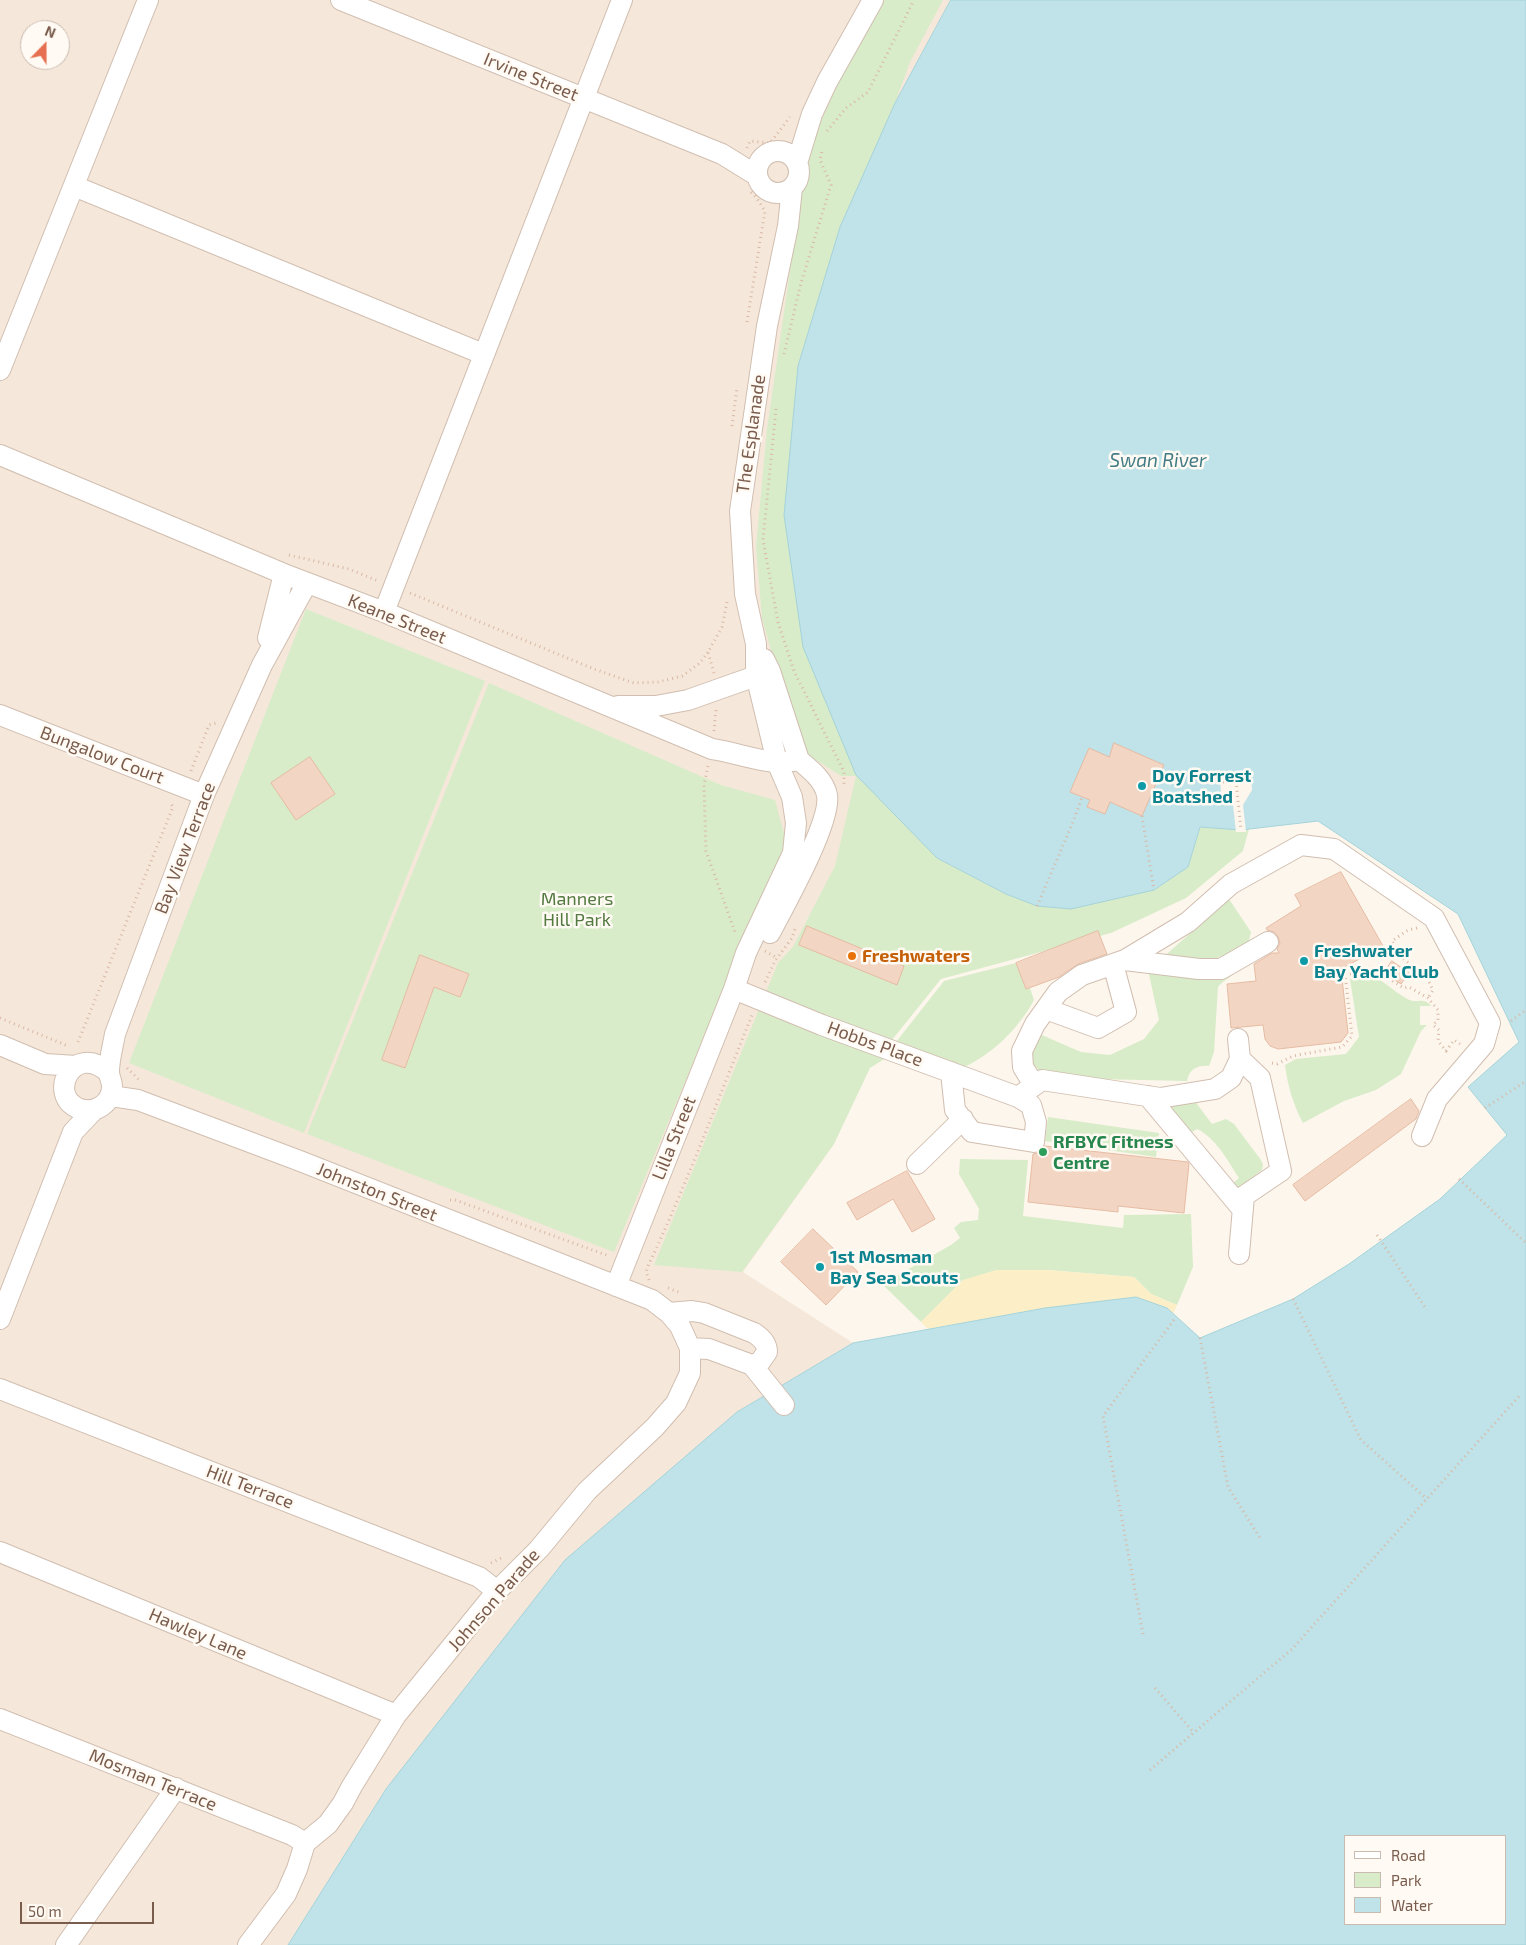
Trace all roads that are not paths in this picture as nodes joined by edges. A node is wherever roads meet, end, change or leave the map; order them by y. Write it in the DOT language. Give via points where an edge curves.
graph roads {
  1 [pos="148,0"];
  2 [pos="341,0"];
  3 [pos="622,0"];
  4 [pos="873,0"];
  5 [pos="583,98"];
  6 [pos="793,158"];
  7 [pos="760,166"];
  8 [pos="74,186"];
  9 [pos="792,188"];
  10 [pos="773,193"];
  11 [pos="788,226"];
  12 [pos="484,354"];
  13 [pos="0,370"];
  14 [pos="0,455"];
  15 [pos="284,574"];
  16 [pos="307,583"];
  17 [pos="384,612"];
  18 [pos="262,664"];
  19 [pos="763,673"];
  20 [pos="604,705"];
  21 [pos="0,715"];
  22 [pos="799,760"];
  23 [pos="777,762"];
  24 [pos="204,795"];
  25 [pos="1268,942"];
  26 [pos="1119,962"];
  27 [pos="734,989"];
  28 [pos="1046,1008"];
  29 [pos="115,1034"];
  30 [pos="1238,1039"];
  31 [pos="0,1045"];
  32 [pos="1240,1060"];
  33 [pos="77,1070"];
  34 [pos="950,1072"];
  35 [pos="111,1083"];
  36 [pos="1026,1091"];
  37 [pos="1148,1096"];
  38 [pos="70,1102"];
  39 [pos="93,1111"];
  40 [pos="963,1119"];
  41 [pos="73,1132"];
  42 [pos="1422,1136"];
  43 [pos="917,1164"];
  44 [pos="1243,1210"];
  45 [pos="1239,1254"];
  46 [pos="616,1286"];
  47 [pos="669,1313"];
  48 [pos="0,1319"];
  49 [pos="690,1348"];
  50 [pos="752,1365"];
  51 [pos="0,1389"];
  52 [pos="784,1405"];
  53 [pos="0,1552"];
  54 [pos="497,1592"];
  55 [pos="396,1715"];
  56 [pos="0,1719"];
  57 [pos="176,1788"];
  58 [pos="305,1843"];
  59 [pos="66,1945"];
  60 [pos="248,1945"];
  1 -- 8 [label="street"];
  2 -- 5 [label="street, Irvine Street"];
  3 -- 5 [label="street"];
  4 -- 6 [label="street" via="803,125"];
  5 -- 7 [label="street, Irvine Street"];
  5 -- 12 [label="street"];
  6 -- 7 [label="street" via="775,151"];
  6 -- 9 [label="street" via="799,176"];
  7 -- 10 [label="street" via="762,187"];
  8 -- 12 [label="street"];
  8 -- 13 [label="street"];
  9 -- 10 [label="street" via="787,192"];
  9 -- 11 [label="street, The Esplanade"];
  10 -- 11 [label="street"];
  11 -- 19 [label="street, The Esplanade" via="767,326 740,511 745,594"];
  12 -- 17 [label="street"];
  14 -- 15 [label="street, Keane Street"];
  15 -- 16 [label="street, Keane Street"];
  15 -- 18 [label="street, Bay View Terrace"];
  16 -- 17 [label="street, Keane Street"];
  16 -- 18 [label="street, Bay View Terrace"];
  17 -- 20 [label="street, Keane Street"];
  18 -- 24 [label="street, Bay View Terrace"];
  19 -- 20 [label="street" via="688,700 656,706"];
  19 -- 22 [label="street, The Esplanade"];
  19 -- 23 [label="street, The Esplanade"];
  20 -- 23 [label="street, Keane Street" via="712,749"];
  21 -- 24 [label="street, Bungalow Court"];
  22 -- 23 [label="street, Keane Street"];
  22 -- 27 [label="street, Lilla Street" via="823,785 827,796 825,813 809,856 762,949"];
  23 -- 27 [label="street, Lilla Street" via="795,812 792,853 739,967"];
  24 -- 29 [label="street, Bay View Terrace"];
  25 -- 26 [label="street" via="1221,969"];
  26 -- 28 [label="street" via="1082,974 1058,992"];
  26 -- 28 [label="street" via="1126,1012 1098,1028"];
  26 -- 42 [label="street" via="1188,922 1231,884 1301,845 1334,849 1434,918 1490,1024 1484,1044 1437,1099"];
  27 -- 34 [label="street, Hobbs Place"];
  27 -- 46 [label="street, Lilla Street"];
  28 -- 36 [label="street" via="1022,1051"];
  29 -- 33 [label="street, Bay View Terrace"];
  29 -- 35 [label="street, Bay View Terrace"];
  30 -- 32 [label="street"];
  31 -- 33 [label="street" via="45,1064"];
  32 -- 37 [label="street" via="1231,1078 1215,1089 1160,1098"];
  32 -- 44 [label="street" via="1260,1078 1281,1171 1244,1196"];
  33 -- 35 [label="street" via="98,1064"];
  33 -- 38 [label="street" via="65,1092"];
  34 -- 36 [label="street, Hobbs Place"];
  34 -- 40 [label="street" via="955,1110"];
  35 -- 39 [label="street" via="101,1107"];
  35 -- 46 [label="street, Johnston Street" via="138,1100"];
  36 -- 37 [label="street" via="1042,1080"];
  36 -- 40 [label="street" via="1036,1122 1034,1142 972,1132"];
  37 -- 44 [label="street"];
  38 -- 39 [label="street"];
  38 -- 41 [label="street"];
  39 -- 41 [label="street"];
  40 -- 43 [label="street"];
  41 -- 48 [label="street"];
  44 -- 45 [label="street"];
  46 -- 47 [label="street, Johnson Parade" via="652,1300"];
  47 -- 49 [label="street, Johnson Parade" via="680,1326"];
  47 -- 50 [label="street" via="692,1311 718,1318 761,1337 766,1352 760,1362"];
  49 -- 50 [label="street" via="708,1349"];
  49 -- 54 [label="street, Johnson Parade" via="690,1373 676,1403 587,1491 539,1549"];
  50 -- 52 [label="street"];
  51 -- 54 [label="street, Hill Terrace" via="476,1576"];
  53 -- 55 [label="street, Hawley Lane"];
  54 -- 55 [label="street, Johnson Parade"];
  55 -- 58 [label="street, Johnson Parade" via="343,1804 328,1824"];
  56 -- 57 [label="street, Mosman Terrace"];
  57 -- 58 [label="street, Mosman Terrace"];
  57 -- 59 [label="street"];
  58 -- 60 [label="street" via="286,1894"];
}
